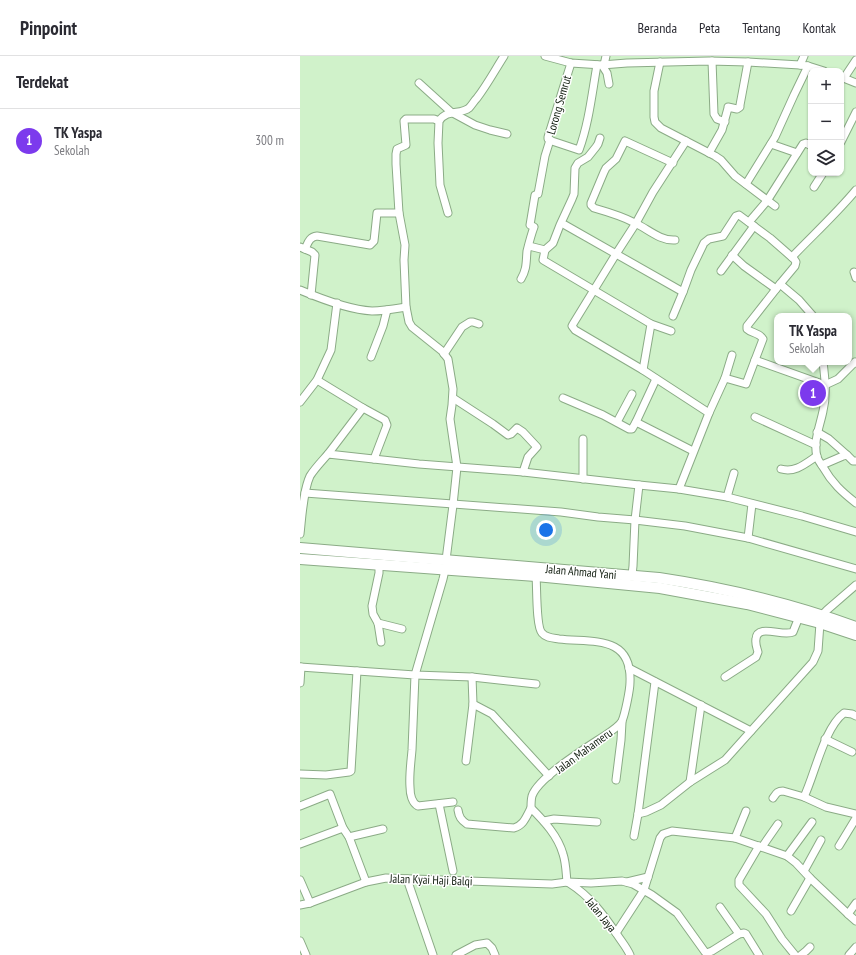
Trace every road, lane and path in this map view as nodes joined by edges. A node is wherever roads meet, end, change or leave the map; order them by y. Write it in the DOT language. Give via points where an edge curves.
graph roads {
  1 [pos="504,56"];
  2 [pos="606,56"];
  3 [pos="804,56"];
  4 [pos="550,57"];
  5 [pos="669,59"];
  6 [pos="738,59"];
  7 [pos="856,60"];
  8 [pos="712,61"];
  9 [pos="660,62"];
  10 [pos="748,62"];
  11 [pos="571,63"];
  12 [pos="601,65"];
  13 [pos="800,65"];
  14 [pos="808,66"];
  15 [pos="814,68"];
  16 [pos="844,77"];
  17 [pos="844,78"];
  18 [pos="419,83"];
  19 [pos="856,83"];
  20 [pos="609,84"];
  21 [pos="451,112"];
  22 [pos="856,112"];
  23 [pos="439,121"];
  24 [pos="725,122"];
  25 [pos="507,134"];
  26 [pos="600,138"];
  27 [pos="550,140"];
  28 [pos="842,140"];
  29 [pos="686,141"];
  30 [pos="771,144"];
  31 [pos="808,145"];
  32 [pos="709,153"];
  33 [pos="797,153"];
  34 [pos="673,163"];
  35 [pos="821,176"];
  36 [pos="746,184"];
  37 [pos="814,187"];
  38 [pos="856,190"];
  39 [pos="767,200"];
  40 [pos="775,206"];
  41 [pos="399,213"];
  42 [pos="448,213"];
  43 [pos="636,223"];
  44 [pos="752,224"];
  45 [pos="565,225"];
  46 [pos="675,240"];
  47 [pos="529,246"];
  48 [pos="302,248"];
  49 [pos="545,250"];
  50 [pos="616,254"];
  51 [pos="732,255"];
  52 [pos="792,257"];
  53 [pos="721,272"];
  54 [pos="521,279"];
  55 [pos="778,287"];
  56 [pos="300,290"];
  57 [pos="594,290"];
  58 [pos="683,292"];
  59 [pos="311,295"];
  60 [pos="337,303"];
  61 [pos="406,307"];
  62 [pos="387,310"];
  63 [pos="810,313"];
  64 [pos="673,316"];
  65 [pos="479,324"];
  66 [pos="651,324"];
  67 [pos="671,331"];
  68 [pos="444,354"];
  69 [pos="732,355"];
  70 [pos="370,357"];
  71 [pos="754,360"];
  72 [pos="856,362"];
  73 [pos="823,365"];
  74 [pos="643,370"];
  75 [pos="725,378"];
  76 [pos="656,379"];
  77 [pos="317,380"];
  78 [pos="826,385"];
  79 [pos="632,394"];
  80 [pos="453,398"];
  81 [pos="563,398"];
  82 [pos="300,402"];
  83 [pos="363,408"];
  84 [pos="709,413"];
  85 [pos="755,416"];
  86 [pos="617,422"];
  87 [pos="636,422"];
  88 [pos="818,432"];
  89 [pos="583,439"];
  90 [pos="816,445"];
  91 [pos="694,452"];
  92 [pos="328,454"];
  93 [pos="847,455"];
  94 [pos="817,456"];
  95 [pos="374,459"];
  96 [pos="856,462"];
  97 [pos="822,466"];
  98 [pos="457,467"];
  99 [pos="781,469"];
  100 [pos="523,472"];
  101 [pos="734,473"];
  102 [pos="584,479"];
  103 [pos="639,485"];
  104 [pos="679,489"];
  105 [pos="305,493"];
  106 [pos="727,497"];
  107 [pos="856,503"];
  108 [pos="752,504"];
  109 [pos="453,505"];
  110 [pos="635,520"];
  111 [pos="856,532"];
  112 [pos="300,534"];
  113 [pos="748,538"];
  114 [pos="300,548"];
  115 [pos="300,559"];
  116 [pos="379,565"];
  117 [pos="445,565"];
  118 [pos="856,569"];
  119 [pos="536,576"];
  120 [pos="632,576"];
  121 [pos="856,585"];
  122 [pos="799,617"];
  123 [pos="821,619"];
  124 [pos="378,623"];
  125 [pos="856,627"];
  126 [pos="402,629"];
  127 [pos="856,635"];
  128 [pos="381,642"];
  129 [pos="300,667"];
  130 [pos="629,668"];
  131 [pos="357,671"];
  132 [pos="415,675"];
  133 [pos="472,677"];
  134 [pos="725,677"];
  135 [pos="655,682"];
  136 [pos="300,683"];
  137 [pos="536,684"];
  138 [pos="473,704"];
  139 [pos="701,705"];
  140 [pos="856,716"];
  141 [pos="622,722"];
  142 [pos="751,731"];
  143 [pos="825,739"];
  144 [pos="852,752"];
  145 [pos="466,761"];
  146 [pos="300,774"];
  147 [pos="549,776"];
  148 [pos="616,780"];
  149 [pos="690,782"];
  150 [pos="804,797"];
  151 [pos="773,798"];
  152 [pos="453,802"];
  153 [pos="439,804"];
  154 [pos="300,806"];
  155 [pos="531,808"];
  156 [pos="458,810"];
  157 [pos="746,810"];
  158 [pos="638,814"];
  159 [pos="856,814"];
  160 [pos="856,818"];
  161 [pos="544,821"];
  162 [pos="596,822"];
  163 [pos="812,822"];
  164 [pos="778,824"];
  165 [pos="343,828"];
  166 [pos="384,829"];
  167 [pos="634,836"];
  168 [pos="349,837"];
  169 [pos="735,838"];
  170 [pos="821,840"];
  171 [pos="300,844"];
  172 [pos="839,846"];
  173 [pos="761,847"];
  174 [pos="787,856"];
  175 [pos="804,870"];
  176 [pos="453,871"];
  177 [pos="648,877"];
  178 [pos="810,878"];
  179 [pos="407,879"];
  180 [pos="300,880"];
  181 [pos="366,882"];
  182 [pos="567,882"];
  183 [pos="627,882"];
  184 [pos="644,890"];
  185 [pos="310,903"];
  186 [pos="856,903"];
  187 [pos="300,905"];
  188 [pos="720,907"];
  189 [pos="791,911"];
  190 [pos="848,914"];
  191 [pos="856,921"];
  192 [pos="616,933"];
  193 [pos="739,934"];
  194 [pos="300,941"];
  195 [pos="810,947"];
  196 [pos="856,947"];
  197 [pos="306,955"];
  198 [pos="433,955"];
  199 [pos="457,955"];
  200 [pos="495,955"];
  201 [pos="630,955"];
  202 [pos="759,955"];
  203 [pos="795,955"];
  204 [pos="801,955"];
  205 [pos="849,955"];
  1 -- 21 [label="street" via="470,107 463,111"];
  2 -- 12 [label="street"];
  3 -- 13 [label="street"];
  4 -- 11 [label="street"];
  5 -- 8 [label="street"];
  5 -- 9 [label="street"];
  6 -- 8 [label="street"];
  6 -- 10 [label="street"];
  7 -- 16 [label="street"];
  8 -- 24 [label="street" via="714,114 717,119"];
  9 -- 12 [label="street"];
  9 -- 29 [label="street" via="654,90 655,122"];
  10 -- 13 [label="street"];
  10 -- 24 [label="street" via="740,107 728,107"];
  11 -- 12 [label="street"];
  11 -- 27 [label="street, Lorong Semrut" via="548,137"];
  12 -- 20 [label="street" via="607,73"];
  12 -- 27 [label="street, Lorong Semrut" via="584,136 578,150"];
  13 -- 14 [label="street"];
  14 -- 15 [label="street"];
  14 -- 30 [label="street"];
  17 -- 19 [label="street"];
  18 -- 21 [label="street"];
  21 -- 23 [label="street"];
  21 -- 25 [label="street" via="475,125"];
  22 -- 28 [label="street"];
  23 -- 41 [label="street" via="405,120 406,145 397,149 396,154"];
  23 -- 42 [label="street" via="440,185"];
  24 -- 32 [label="street"];
  26 -- 49 [label="street" via="588,157 578,163 574,194 553,243"];
  27 -- 47 [label="street" via="538,194 535,195 530,226 534,227"];
  29 -- 32 [label="street"];
  29 -- 34 [label="street"];
  30 -- 33 [label="street"];
  30 -- 36 [label="street"];
  31 -- 33 [label="street" via="804,143"];
  32 -- 36 [label="street" via="721,160"];
  33 -- 39 [label="street"];
  34 -- 43 [label="street"];
  34 -- 43 [label="street" via="625,141 616,159 606,168 591,205"];
  35 -- 37 [label="street"];
  36 -- 39 [label="street"];
  38 -- 52 [label="street"];
  39 -- 40 [label="street"];
  39 -- 44 [label="street"];
  41 -- 48 [label="street" via="377,213 374,241 370,245 314,236"];
  41 -- 61 [label="street" via="405,245"];
  43 -- 46 [label="street" via="665,239"];
  43 -- 50 [label="street"];
  44 -- 51 [label="street"];
  44 -- 52 [label="street"];
  44 -- 58 [label="street" via="738,215 723,236 706,240"];
  45 -- 50 [label="street"];
  47 -- 49 [label="street"];
  47 -- 54 [label="street" via="525,273"];
  48 -- 59 [label="street" via="315,255"];
  49 -- 57 [label="street" via="543,260"];
  50 -- 57 [label="street"];
  50 -- 58 [label="street"];
  51 -- 53 [label="street"];
  51 -- 55 [label="street" via="744,266"];
  52 -- 55 [label="street" via="796,264"];
  55 -- 63 [label="street" via="799,300"];
  55 -- 71 [label="street" via="747,326 763,339"];
  56 -- 59 [label="street"];
  57 -- 66 [label="street"];
  57 -- 74 [label="street" via="573,328"];
  58 -- 64 [label="street"];
  59 -- 60 [label="street"];
  60 -- 62 [label="street" via="362,310"];
  60 -- 77 [label="street" via="331,350"];
  61 -- 62 [label="street"];
  61 -- 68 [label="street" via="412,327"];
  62 -- 70 [label="street"];
  65 -- 68 [label="street" via="473,322 465,325"];
  66 -- 67 [label="street"];
  66 -- 74 [label="street"];
  68 -- 80 [label="street" via="448,359"];
  69 -- 75 [label="street"];
  71 -- 75 [label="street" via="746,384"];
  71 -- 78 [label="street"];
  72 -- 78 [label="street" via="838,379"];
  73 -- 78 [label="street"];
  74 -- 76 [label="street"];
  75 -- 84 [label="street"];
  76 -- 84 [label="street"];
  76 -- 87 [label="street"];
  77 -- 82 [label="street"];
  77 -- 83 [label="street"];
  78 -- 88 [label="street"];
  79 -- 86 [label="street"];
  80 -- 98 [label="street" via="450,419"];
  80 -- 100 [label="street" via="508,435 517,428 523,432 537,447 528,457"];
  81 -- 86 [label="street"];
  83 -- 92 [label="street"];
  83 -- 95 [label="street" via="387,423"];
  84 -- 91 [label="street"];
  85 -- 90 [label="street"];
  86 -- 87 [label="street" via="630,430"];
  87 -- 91 [label="street"];
  88 -- 90 [label="street"];
  88 -- 93 [label="street"];
  89 -- 102 [label="street"];
  90 -- 94 [label="street"];
  91 -- 104 [label="street"];
  92 -- 95 [label="street"];
  92 -- 105 [label="street" via="313,472"];
  93 -- 96 [label="street"];
  93 -- 97 [label="street"];
  94 -- 97 [label="street"];
  94 -- 99 [label="street" via="794,470"];
  95 -- 98 [label="street"];
  97 -- 107 [label="street" via="830,479"];
  98 -- 100 [label="street"];
  98 -- 109 [label="street"];
  100 -- 102 [label="street"];
  101 -- 106 [label="street"];
  102 -- 103 [label="street"];
  103 -- 104 [label="street"];
  103 -- 110 [label="street"];
  104 -- 106 [label="street"];
  105 -- 109 [label="street"];
  105 -- 112 [label="street"];
  106 -- 108 [label="street"];
  108 -- 111 [label="street"];
  108 -- 113 [label="street"];
  109 -- 110 [label="street"];
  109 -- 117 [label="street"];
  110 -- 113 [label="street"];
  110 -- 120 [label="street"];
  113 -- 118 [label="street"];
  114 -- 117 [label="highway, Jalan Ahmad Yani"];
  115 -- 116 [label="highway, Jalan Ahmad Yani"];
  116 -- 117 [label="highway, Jalan Ahmad Yani"];
  116 -- 124 [label="street" via="372,606"];
  117 -- 119 [label="highway, Jalan Ahmad Yani"];
  117 -- 120 [label="highway, Jalan Ahmad Yani"];
  117 -- 132 [label="street"];
  119 -- 122 [label="highway, Jalan Ahmad Yani" via="660,588 747,604"];
  119 -- 130 [label="street, Jalan Mahameru" via="538,626 542,634 550,638 607,643 624,655"];
  120 -- 123 [label="highway, Jalan Ahmad Yani" via="727,590 776,602"];
  121 -- 123 [label="street" via="827,610"];
  122 -- 123 [label="highway, Jalan Ahmad Yani"];
  122 -- 134 [label="street" via="791,633 768,631 758,634 756,657"];
  123 -- 125 [label="highway, Jalan Ahmad Yani"];
  123 -- 127 [label="highway, Jalan Ahmad Yani"];
  123 -- 142 [label="street" via="818,651 813,662"];
  124 -- 126 [label="street"];
  124 -- 128 [label="street"];
  129 -- 131 [label="street"];
  129 -- 136 [label="street"];
  130 -- 135 [label="street"];
  130 -- 141 [label="street, Jalan Mahameru" via="630,682"];
  131 -- 132 [label="street"];
  131 -- 146 [label="street" via="351,771 326,776"];
  132 -- 133 [label="street"];
  132 -- 153 [label="street" via="410,788 412,800 416,806"];
  133 -- 137 [label="street"];
  133 -- 138 [label="street"];
  135 -- 139 [label="street"];
  135 -- 158 [label="street"];
  138 -- 145 [label="street"];
  138 -- 147 [label="street" via="492,714"];
  139 -- 142 [label="street"];
  139 -- 149 [label="street"];
  140 -- 143 [label="street" via="844,713"];
  141 -- 147 [label="street, Jalan Mahameru"];
  141 -- 148 [label="street"];
  142 -- 149 [label="street" via="725,760"];
  143 -- 144 [label="street"];
  143 -- 150 [label="street"];
  147 -- 155 [label="street, Jalan Mahameru" via="532,797"];
  149 -- 158 [label="street" via="661,805"];
  150 -- 151 [label="street" via="783,790"];
  150 -- 159 [label="street" via="826,807"];
  152 -- 153 [label="street"];
  153 -- 176 [label="street"];
  154 -- 165 [label="street" via="330,794"];
  155 -- 156 [label="street, Jalan Mahameru" via="522,824 514,828 467,824 462,821"];
  155 -- 161 [label="street"];
  157 -- 169 [label="street"];
  158 -- 167 [label="street"];
  160 -- 172 [label="street"];
  161 -- 162 [label="street" via="554,819"];
  161 -- 182 [label="street" via="563,853"];
  163 -- 174 [label="street"];
  164 -- 173 [label="street"];
  165 -- 168 [label="street"];
  165 -- 171 [label="street"];
  166 -- 168 [label="street"];
  168 -- 181 [label="street"];
  169 -- 173 [label="street"];
  169 -- 177 [label="street" via="672,831 664,834 660,838"];
  170 -- 175 [label="street"];
  173 -- 174 [label="street"];
  173 -- 203 [label="street" via="739,880 739,885 766,914"];
  174 -- 175 [label="street"];
  175 -- 178 [label="street"];
  177 -- 183 [label="street"];
  177 -- 184 [label="street"];
  178 -- 189 [label="street"];
  178 -- 190 [label="street"];
  179 -- 181 [label="street, Jalan Kyai Haji Balqi" via="386,878"];
  179 -- 182 [label="street, Jalan Kyai Haji Balqi" via="552,884"];
  179 -- 198 [label="street"];
  180 -- 185 [label="street"];
  181 -- 185 [label="street, Jalan Kyai Haji Balqi"];
  182 -- 183 [label="street, Jalan Kyai Haji Balqi"];
  182 -- 192 [label="street, Jalan Jaya" via="587,897"];
  183 -- 184 [label="street"];
  184 -- 192 [label="street"];
  184 -- 193 [label="street" via="677,913 707,953"];
  185 -- 187 [label="street, Jalan Kyai Haji Balqi"];
  186 -- 190 [label="street"];
  188 -- 193 [label="street"];
  190 -- 191 [label="street"];
  192 -- 201 [label="street, Jalan Jaya"];
  193 -- 202 [label="street" via="746,934"];
  194 -- 197 [label="street"];
  195 -- 204 [label="street"];
  196 -- 205 [label="street"];
  199 -- 200 [label="street" via="487,943"];
}
